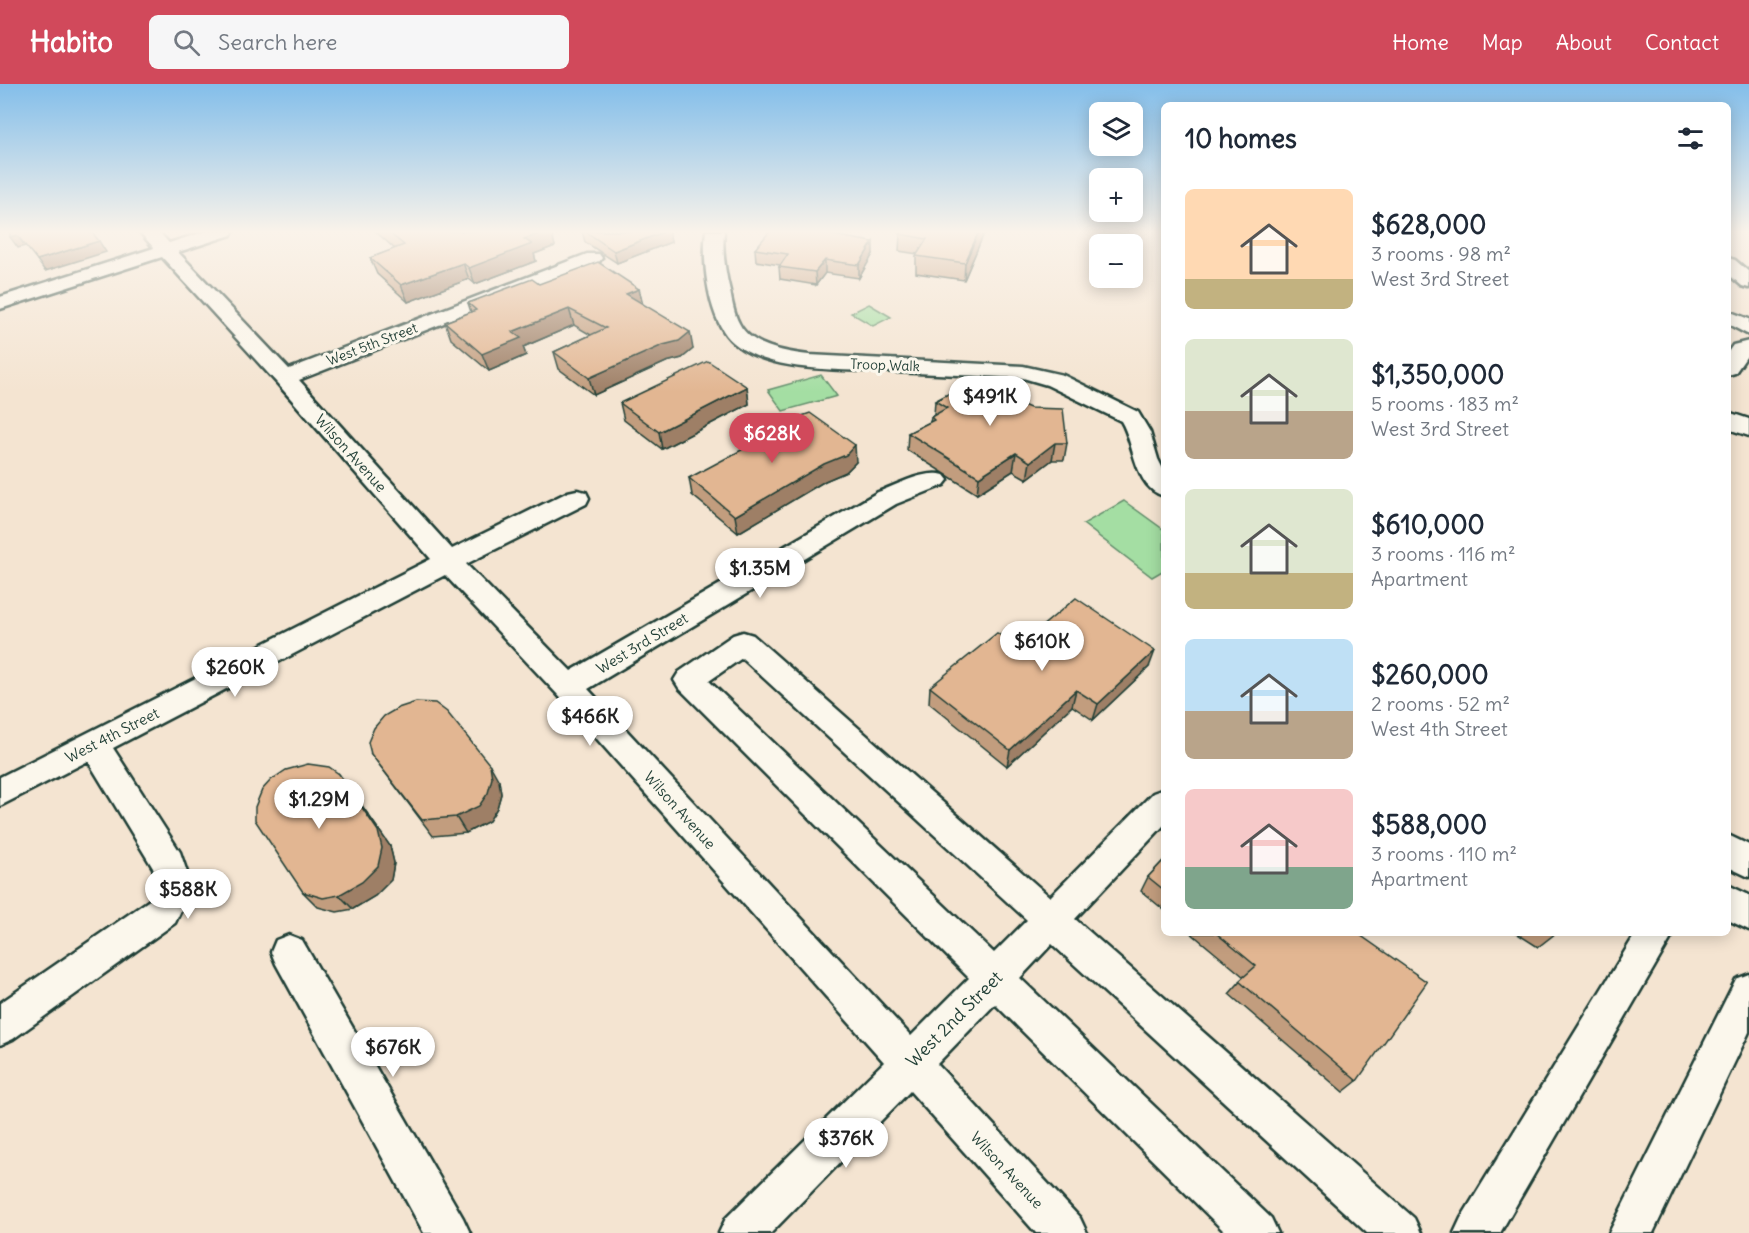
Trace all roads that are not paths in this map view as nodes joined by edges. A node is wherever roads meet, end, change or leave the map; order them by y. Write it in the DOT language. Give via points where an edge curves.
graph roads {
  1 [pos="47,285"];
  2 [pos="198,285"];
  3 [pos="525,285"];
  4 [pos="719,285"];
  5 [pos="0,303"];
  6 [pos="1731,318"];
  7 [pos="1749,329"];
  8 [pos="1749,347"];
  9 [pos="1731,364"];
  10 [pos="285,378"];
  11 [pos="1731,403"];
  12 [pos="1749,410"];
  13 [pos="1731,421"];
  14 [pos="1749,428"];
  15 [pos="936,480"];
  16 [pos="1161,485"];
  17 [pos="577,498"];
  18 [pos="448,562"];
  19 [pos="568,687"];
  20 [pos="94,744"];
  21 [pos="0,792"];
  22 [pos="1161,806"];
  23 [pos="1731,852"];
  24 [pos="1749,862"];
  25 [pos="1731,903"];
  26 [pos="1749,914"];
  27 [pos="1051,921"];
  28 [pos="1654,936"];
  29 [pos="289,952"];
  30 [pos="995,978"];
  31 [pos="1749,992"];
  32 [pos="0,1026"];
  33 [pos="910,1064"];
  34 [pos="448,1233"];
  35 [pos="741,1233"];
  36 [pos="1065,1233"];
  37 [pos="1256,1233"];
  38 [pos="1399,1233"];
  39 [pos="1476,1233"];
  40 [pos="1631,1233"];
  1 -- 5 [label="street"];
  2 -- 10 [label="street, Wilson Avenue"];
  3 -- 10 [label="street, West 5th Street"];
  4 -- 16 [label="street, Troop Walk" via="729,324 744,340 781,357 1023,372 1054,380 1130,417"];
  6 -- 7 [label="street"];
  8 -- 9 [label="street" via="1740,349"];
  10 -- 18 [label="street, Wilson Avenue"];
  11 -- 12 [label="main road"];
  13 -- 14 [label="main road"];
  15 -- 19 [label="street, West 3rd Street" via="887,498"];
  17 -- 18 [label="street, West 4th Street"];
  18 -- 19 [label="street, Wilson Avenue"];
  18 -- 20 [label="street, West 4th Street"];
  19 -- 33 [label="street, Wilson Avenue"];
  20 -- 21 [label="street, West 4th Street"];
  20 -- 32 [label="street" via="168,864 175,887 163,911"];
  22 -- 27 [label="street, West 2nd Street"];
  23 -- 24 [label="street"];
  25 -- 26 [label="street"];
  27 -- 30 [label="street, West 2nd Street"];
  27 -- 30 [label="street" via="743,643 689,680"];
  27 -- 38 [label="street"];
  28 -- 39 [label="street"];
  29 -- 34 [label="street"];
  30 -- 33 [label="street, West 2nd Street"];
  30 -- 37 [label="street"];
  31 -- 40 [label="street"];
  33 -- 35 [label="street, West 2nd Street"];
  33 -- 36 [label="street, Wilson Avenue"];
}
